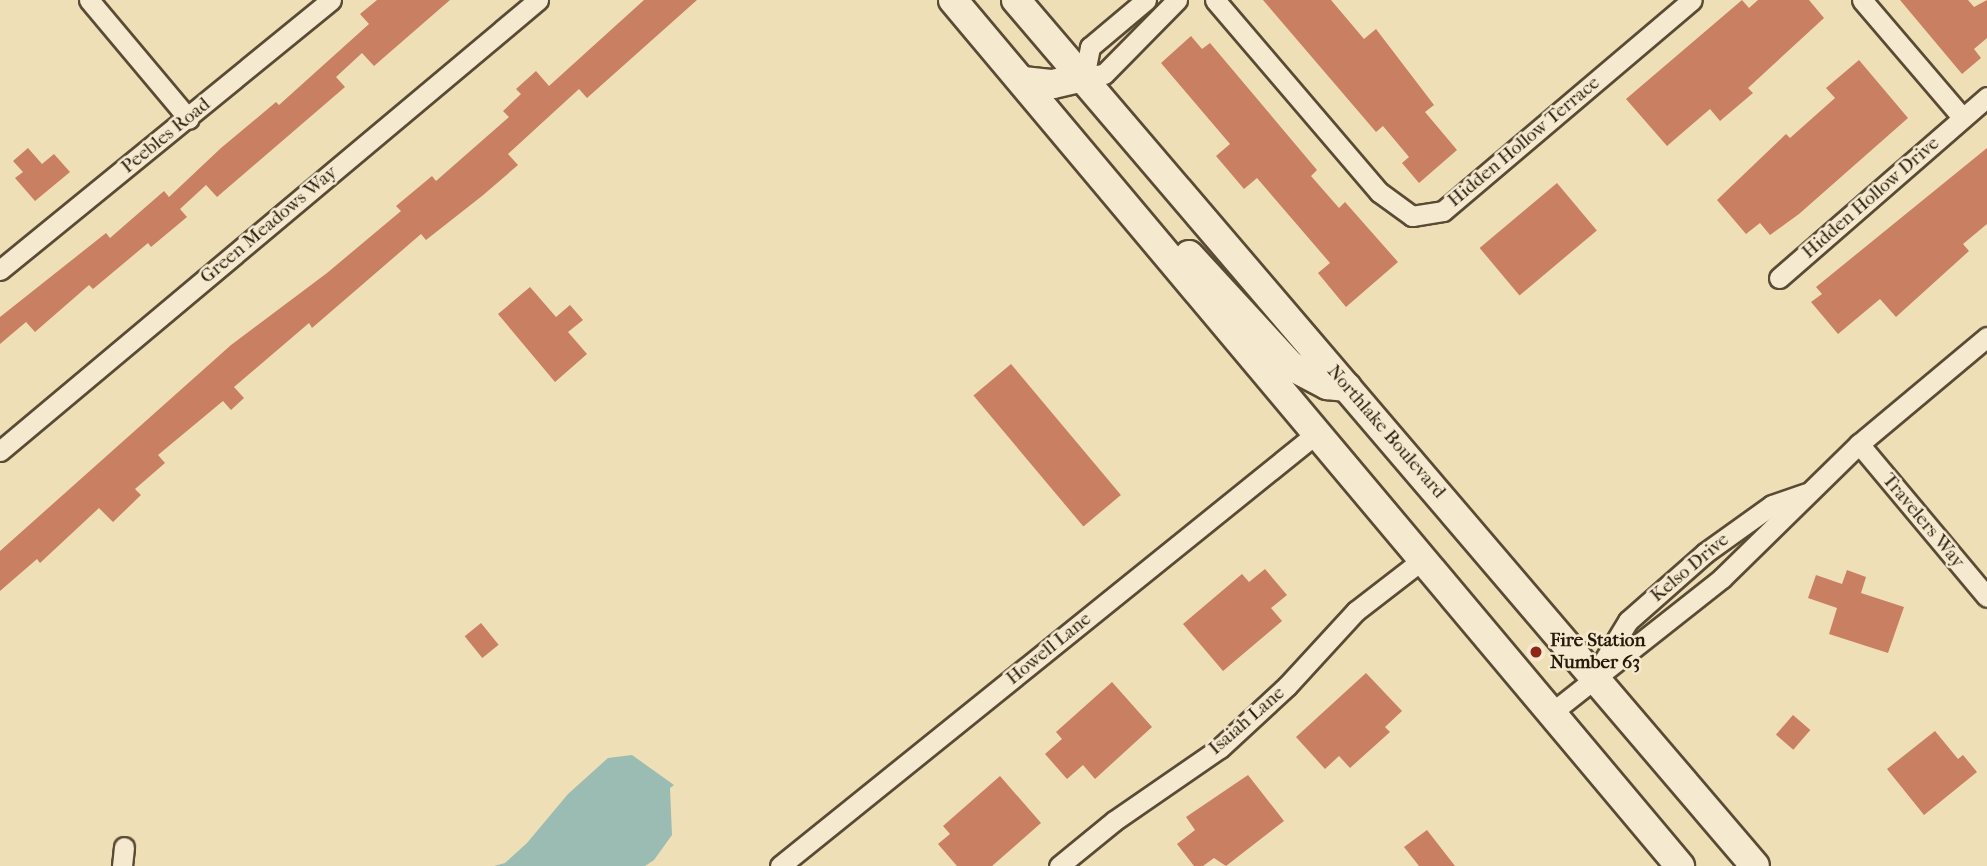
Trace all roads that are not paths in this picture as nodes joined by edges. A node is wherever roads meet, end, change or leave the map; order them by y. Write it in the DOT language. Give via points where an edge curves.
graph roads {
  1 [pos="89,0"];
  2 [pos="331,0"];
  3 [pos="538,0"];
  4 [pos="953,0"];
  5 [pos="1016,0"];
  6 [pos="1146,0"];
  7 [pos="1177,0"];
  8 [pos="1215,0"];
  9 [pos="1692,0"];
  10 [pos="1861,0"];
  11 [pos="1084,77"];
  12 [pos="1023,81"];
  13 [pos="1987,97"];
  14 [pos="1962,117"];
  15 [pos="189,119"];
  16 [pos="1148,230"];
  17 [pos="0,270"];
  18 [pos="1779,278"];
  19 [pos="1987,337"];
  20 [pos="1347,387"];
  21 [pos="1317,433"];
  22 [pos="1859,444"];
  23 [pos="0,451"];
  24 [pos="1811,492"];
  25 [pos="1422,560"];
  26 [pos="1987,597"];
  27 [pos="1595,675"];
  28 [pos="1550,714"];
  29 [pos="780,866"];
  30 [pos="1059,866"];
  31 [pos="1680,866"];
  32 [pos="1755,866"];
  1 -- 15 [label="street"];
  2 -- 15 [label="street, Peebles Road"];
  3 -- 23 [label="street, Green Meadows Way"];
  4 -- 12 [label="main road"];
  5 -- 11 [label="main road, Northlake Boulevard"];
  6 -- 11 [label="street" via="1090,47"];
  7 -- 11 [label="street" via="1104,74"];
  8 -- 9 [label="street, Hidden Hollow Terrace" via="1379,192 1412,216 1443,211"];
  10 -- 14 [label="street"];
  11 -- 12 [label="main road" via="1052,84"];
  11 -- 20 [label="main road, Northlake Boulevard"];
  12 -- 16 [label="main road"];
  13 -- 14 [label="street, Hidden Hollow Drive"];
  14 -- 18 [label="street, Hidden Hollow Drive"];
  15 -- 17 [label="street, Peebles Road"];
  16 -- 20 [label="main road" via="1177,243 1291,366 1327,385"];
  16 -- 21 [label="main road"];
  19 -- 22 [label="street, Kelso Drive"];
  20 -- 27 [label="main road, Northlake Boulevard"];
  21 -- 25 [label="main road"];
  21 -- 29 [label="street, Howell Lane"];
  22 -- 24 [label="street, Kelso Drive"];
  22 -- 26 [label="street, Travelers Way"];
  24 -- 27 [label="street, Kelso Drive" via="1722,578 1636,650"];
  24 -- 27 [label="street, Kelso Drive" via="1772,505 1705,553 1628,621"];
  25 -- 28 [label="main road"];
  25 -- 30 [label="street, Isaiah Lane" via="1356,611 1287,686 1220,748 1114,821"];
  27 -- 28 [label="street, Kelso Drive"];
  27 -- 32 [label="main road, Northlake Boulevard"];
  28 -- 31 [label="main road"];
}
